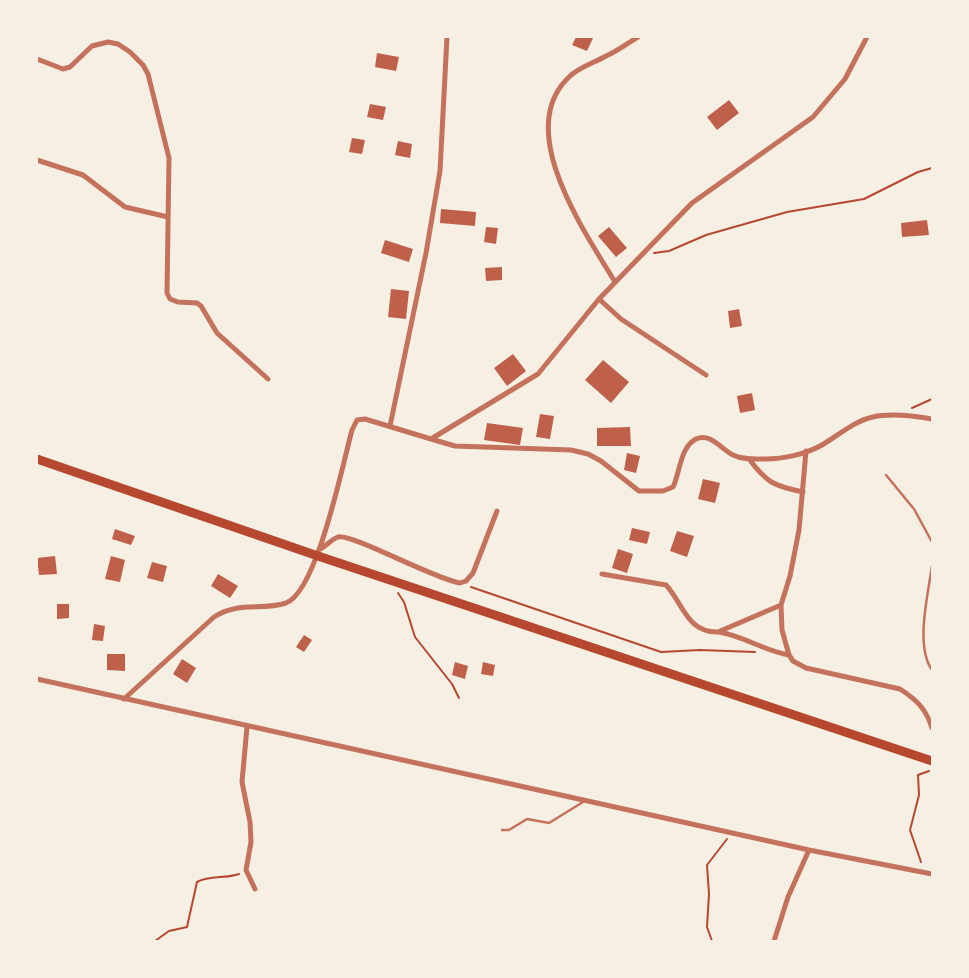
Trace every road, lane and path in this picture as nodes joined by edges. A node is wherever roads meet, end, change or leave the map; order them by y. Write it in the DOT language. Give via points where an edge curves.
graph roads {
  1 [pos="447,37"];
  2 [pos="638,37"];
  3 [pos="867,37"];
  4 [pos="37,59"];
  5 [pos="37,160"];
  6 [pos="932,168"];
  7 [pos="168,217"];
  8 [pos="641,255"];
  9 [pos="615,282"];
  10 [pos="599,299"];
  11 [pos="706,375"];
  12 [pos="268,379"];
  13 [pos="932,419"];
  14 [pos="390,426"];
  15 [pos="431,439"];
  16 [pos="806,451"];
  17 [pos="37,459"];
  18 [pos="748,459"];
  19 [pos="886,475"];
  20 [pos="803,492"];
  21 [pos="497,511"];
  22 [pos="932,542"];
  23 [pos="319,553"];
  24 [pos="932,566"];
  25 [pos="602,574"];
  26 [pos="390,580"];
  27 [pos="460,583"];
  28 [pos="781,605"];
  29 [pos="718,632"];
  30 [pos="777,653"];
  31 [pos="789,655"];
  32 [pos="932,670"];
  33 [pos="37,679"];
  34 [pos="459,698"];
  35 [pos="124,699"];
  36 [pos="247,727"];
  37 [pos="932,728"];
  38 [pos="932,761"];
  39 [pos="932,770"];
  40 [pos="586,801"];
  41 [pos="502,830"];
  42 [pos="732,833"];
  43 [pos="809,850"];
  44 [pos="246,870"];
  45 [pos="929,874"];
  46 [pos="255,889"];
  47 [pos="155,941"];
  48 [pos="712,941"];
  49 [pos="774,941"];
  1 -- 14 [label="street" via="440,172"];
  2 -- 9 [label="street" via="574,72 550,111 553,165"];
  3 -- 8 [label="street" via="845,79 813,117 692,203"];
  4 -- 7 [label="street" via="63,69 92,46 108,42 118,44 143,65 152,84 169,158"];
  5 -- 7 [label="street" via="83,175 125,207"];
  6 -- 8 [label="path" via="864,198 787,212 706,235 669,251"];
  7 -- 12 [label="street" via="170,299 201,306 217,333"];
  8 -- 9 [label="street"];
  9 -- 10 [label="street"];
  10 -- 11 [label="street" via="621,319"];
  10 -- 15 [label="street" via="538,374"];
  13 -- 16 [label="street" via="873,417"];
  14 -- 15 [label="street"];
  14 -- 23 [label="street" via="357,420"];
  15 -- 18 [label="street" via="455,446 579,452 601,461 639,491 673,487 687,447 696,439 712,441"];
  16 -- 18 [label="street" via="776,459"];
  16 -- 20 [label="street"];
  17 -- 23 [label="highway"];
  18 -- 20 [label="street" via="770,483"];
  19 -- 22 [label="lane" via="914,509"];
  20 -- 28 [label="street"];
  21 -- 27 [label="street" via="473,573"];
  23 -- 26 [label="highway"];
  23 -- 27 [label="street" via="338,537 356,539 420,570"];
  23 -- 35 [label="street" via="296,596 288,602 224,610"];
  24 -- 32 [label="lane" via="923,637"];
  25 -- 29 [label="street" via="666,585 694,625"];
  26 -- 34 [label="path" via="404,602 415,637"];
  26 -- 38 [label="highway"];
  27 -- 30 [label="path" via="661,652"];
  28 -- 29 [label="street"];
  28 -- 31 [label="street"];
  29 -- 30 [label="street"];
  30 -- 31 [label="street"];
  31 -- 37 [label="street" via="806,667 900,689 925,709"];
  33 -- 35 [label="street"];
  35 -- 36 [label="street"];
  36 -- 40 [label="street"];
  36 -- 44 [label="street" via="242,782 251,842"];
  39 -- 45 [label="path" via="918,775 919,795 910,830"];
  40 -- 41 [label="lane" via="549,823 527,819"];
  40 -- 42 [label="street"];
  42 -- 43 [label="street"];
  42 -- 48 [label="path" via="707,865 707,927"];
  43 -- 45 [label="street"];
  43 -- 49 [label="street"];
  44 -- 46 [label="street"];
  44 -- 47 [label="path" via="197,882 187,927 169,931"];
}
